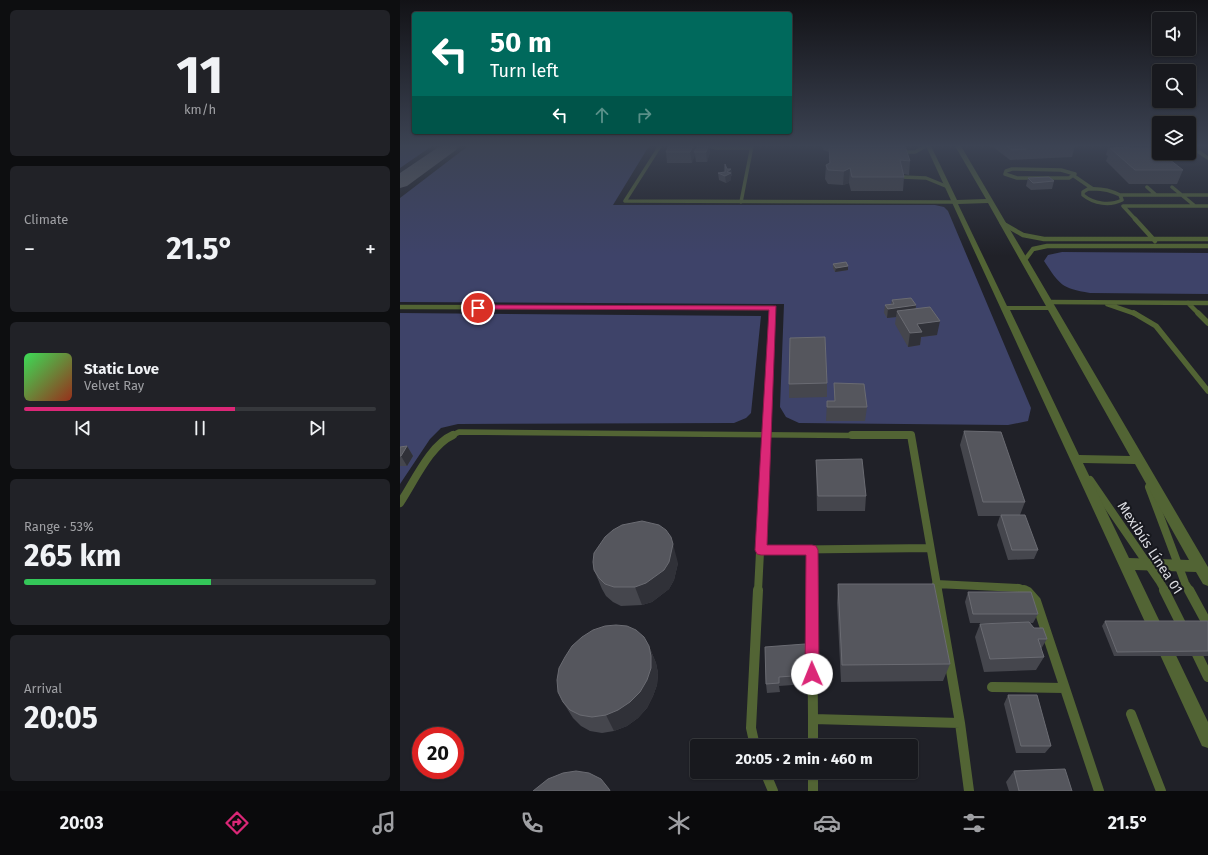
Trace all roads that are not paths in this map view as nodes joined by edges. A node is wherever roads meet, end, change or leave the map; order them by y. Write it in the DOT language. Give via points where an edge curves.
graph roads {
  1 [pos="637,183"];
  2 [pos="745,183"];
  3 [pos="940,183"];
  4 [pos="946,183"];
  5 [pos="979,183"];
  6 [pos="1084,183"];
  7 [pos="948,187"];
  8 [pos="1147,187"];
  9 [pos="1172,187"];
  10 [pos="1093,189"];
  11 [pos="1120,195"];
  12 [pos="1156,195"];
  13 [pos="1182,195"];
  14 [pos="1208,195"];
  15 [pos="990,201"];
  16 [pos="741,202"];
  17 [pos="955,202"];
  18 [pos="1114,203"];
  19 [pos="1123,206"];
  20 [pos="1195,206"];
  21 [pos="1208,206"];
  22 [pos="1002,223"];
  23 [pos="1154,239"];
  24 [pos="1208,239"];
  25 [pos="1160,246"];
  26 [pos="1208,246"];
  27 [pos="1024,261"];
  28 [pos="1099,302"];
  29 [pos="1188,303"];
  30 [pos="1208,303"];
  31 [pos="1050,305"];
  32 [pos="400,307"];
  33 [pos="1005,308"];
  34 [pos="1208,323"];
  35 [pos="1208,391"];
  36 [pos="767,434"];
  37 [pos="1076,459"];
  38 [pos="1139,460"];
  39 [pos="400,503"];
  40 [pos="930,548"];
  41 [pos="761,550"];
  42 [pos="812,550"];
  43 [pos="1125,564"];
  44 [pos="1148,565"];
  45 [pos="1178,565"];
  46 [pos="1204,566"];
  47 [pos="1208,580"];
  48 [pos="936,584"];
  49 [pos="1208,625"];
  50 [pos="1208,677"];
  51 [pos="992,687"];
  52 [pos="1064,688"];
  53 [pos="1131,714"];
  54 [pos="813,719"];
  55 [pos="960,723"];
  56 [pos="753,739"];
  57 [pos="813,739"];
  58 [pos="1208,740"];
  59 [pos="768,779"];
  60 [pos="813,779"];
  61 [pos="773,791"];
  62 [pos="813,791"];
  63 [pos="969,791"];
  64 [pos="1099,791"];
  65 [pos="1161,791"];
  1 -- 16 [label="lane" via="625,201"];
  2 -- 16 [label="lane"];
  3 -- 7 [label="lane"];
  4 -- 7 [label="street"];
  5 -- 15 [label="street"];
  6 -- 10 [label="lane"];
  7 -- 17 [label="street"];
  8 -- 12 [label="lane"];
  9 -- 13 [label="lane"];
  10 -- 11 [label="lane"];
  10 -- 18 [label="lane" via="1085,191 1083,195 1095,202"];
  11 -- 12 [label="lane"];
  11 -- 18 [label="lane" via="1122,200"];
  12 -- 13 [label="lane"];
  13 -- 14 [label="lane"];
  13 -- 20 [label="lane"];
  15 -- 17 [label="street"];
  15 -- 22 [label="street"];
  16 -- 17 [label="lane"];
  17 -- 33 [label="street"];
  18 -- 19 [label="lane"];
  19 -- 20 [label="lane"];
  19 -- 23 [label="lane"];
  20 -- 21 [label="lane"];
  22 -- 23 [label="lane" via="1032,238"];
  22 -- 27 [label="street"];
  23 -- 24 [label="lane"];
  23 -- 25 [label="lane"];
  25 -- 26 [label="lane"];
  25 -- 27 [label="lane" via="1042,246 1029,250"];
  27 -- 31 [label="street"];
  28 -- 29 [label="lane"];
  28 -- 31 [label="lane"];
  28 -- 35 [label="lane" via="1131,311 1156,326"];
  29 -- 30 [label="lane"];
  29 -- 34 [label="lane"];
  31 -- 33 [label="street"];
  31 -- 38 [label="street"];
  32 -- 36 [label="lane" via="773,308"];
  33 -- 37 [label="street"];
  36 -- 39 [label="lane" via="459,432 446,438 434,450"];
  36 -- 40 [label="lane" via="911,435"];
  36 -- 41 [label="lane"];
  37 -- 38 [label="street"];
  37 -- 43 [label="street"];
  37 -- 44 [label="lane, Mexibús Línea 01"];
  38 -- 45 [label="lane, Mexibús Línea 01"];
  38 -- 46 [label="street"];
  40 -- 42 [label="lane"];
  40 -- 48 [label="lane"];
  41 -- 42 [label="lane"];
  41 -- 56 [label="lane" via="751,728"];
  42 -- 54 [label="lane"];
  43 -- 44 [label="street"];
  43 -- 58 [label="street"];
  44 -- 45 [label="street"];
  44 -- 50 [label="lane, Mexibús Línea 01" via="1160,582"];
  45 -- 46 [label="street"];
  45 -- 49 [label="lane, Mexibús Línea 01"];
  46 -- 47 [label="street"];
  48 -- 52 [label="lane" via="1019,588 1028,592 1036,601"];
  48 -- 55 [label="lane"];
  51 -- 52 [label="lane"];
  52 -- 64 [label="lane"];
  53 -- 65 [label="lane"];
  54 -- 55 [label="lane"];
  54 -- 57 [label="lane"];
  55 -- 63 [label="lane"];
  59 -- 61 [label="lane"];
  60 -- 62 [label="lane"];
}
